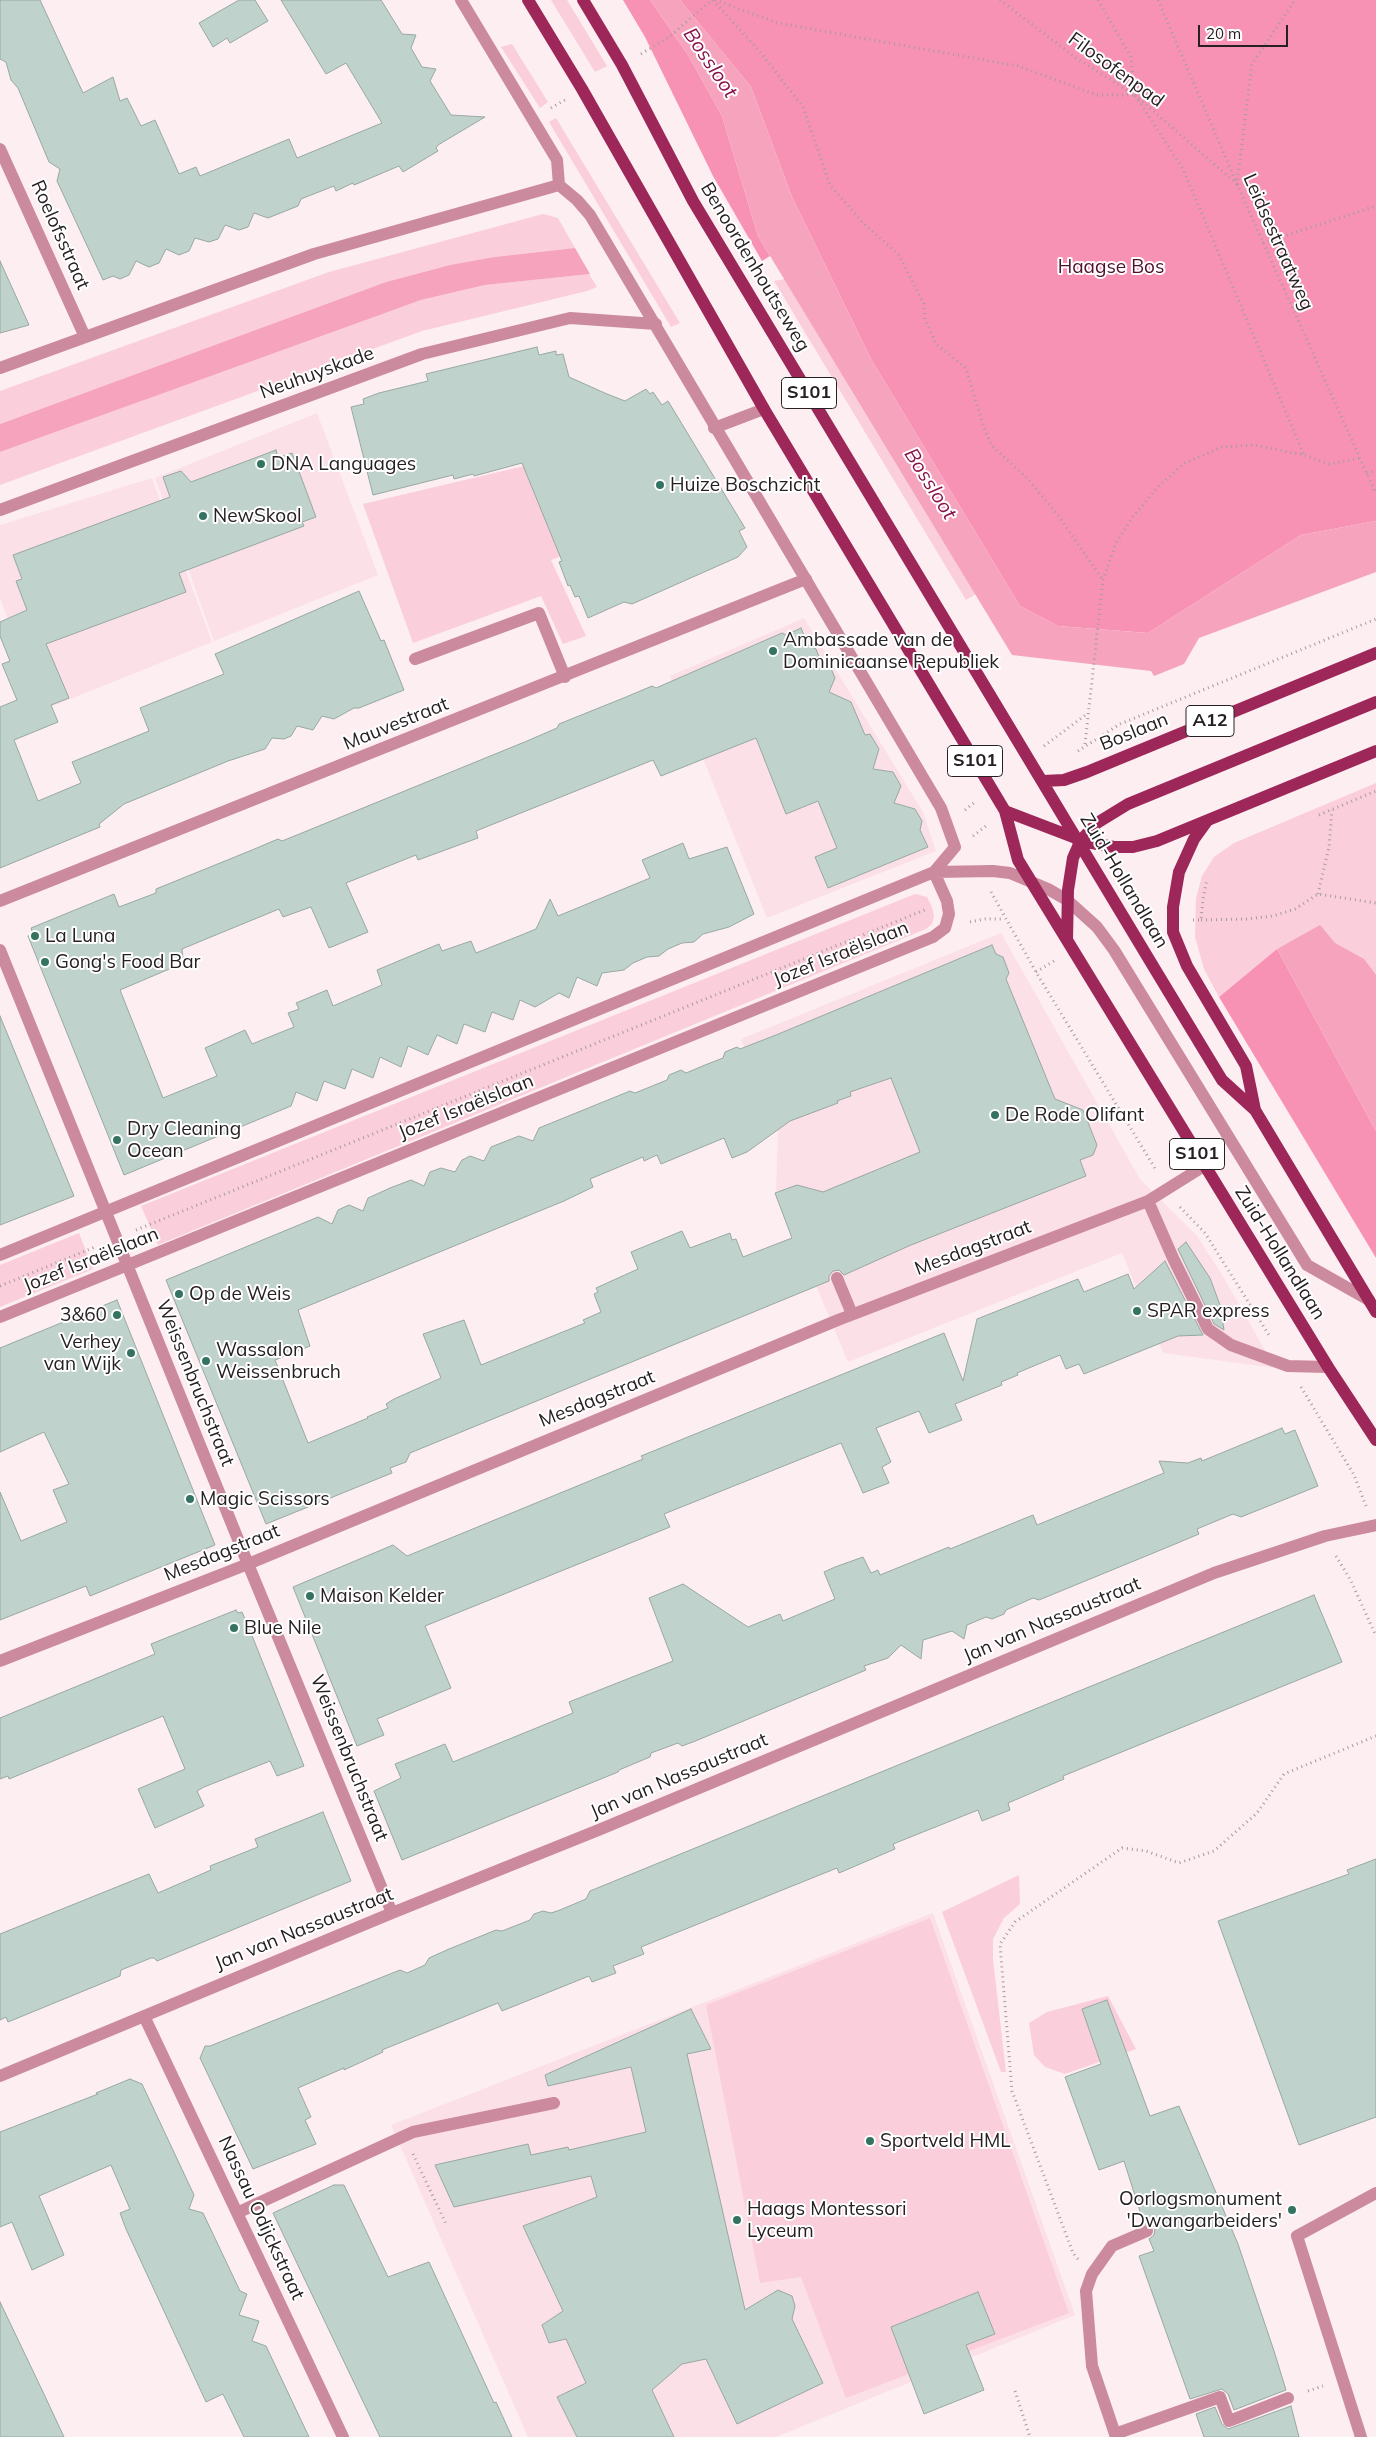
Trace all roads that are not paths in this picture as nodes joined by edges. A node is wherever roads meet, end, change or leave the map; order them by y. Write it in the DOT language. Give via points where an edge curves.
graph roads {
  1 [pos="461,0"];
  2 [pos="528,0"];
  3 [pos="583,0"];
  4 [pos="0,149"];
  5 [pos="559,185"];
  6 [pos="656,324"];
  7 [pos="85,337"];
  8 [pos="0,368"];
  9 [pos="764,409"];
  10 [pos="714,428"];
  11 [pos="0,510"];
  12 [pos="806,579"];
  13 [pos="1376,652"];
  14 [pos="415,659"];
  15 [pos="565,677"];
  16 [pos="1376,702"];
  17 [pos="1376,750"];
  18 [pos="1043,780"];
  19 [pos="1005,811"];
  20 [pos="1208,820"];
  21 [pos="1079,841"];
  22 [pos="934,872"];
  23 [pos="1029,880"];
  24 [pos="1067,900"];
  25 [pos="0,901"];
  26 [pos="1067,941"];
  27 [pos="0,950"];
  28 [pos="1256,1110"];
  29 [pos="1204,1166"];
  30 [pos="1148,1201"];
  31 [pos="105,1212"];
  32 [pos="0,1255"];
  33 [pos="126,1265"];
  34 [pos="837,1278"];
  35 [pos="1369,1300"];
  36 [pos="1376,1312"];
  37 [pos="852,1314"];
  38 [pos="0,1317"];
  39 [pos="1328,1367"];
  40 [pos="1376,1440"];
  41 [pos="1376,1525"];
  42 [pos="248,1564"];
  43 [pos="0,1661"];
  44 [pos="392,1913"];
  45 [pos="144,2016"];
  46 [pos="0,2076"];
  47 [pos="554,2103"];
  48 [pos="1376,2193"];
  49 [pos="239,2212"];
  50 [pos="1147,2232"];
  51 [pos="1288,2398"];
  52 [pos="1116,2435"];
  53 [pos="343,2437"];
  54 [pos="1361,2437"];
  1 -- 5 [label="street" via="557,160"];
  2 -- 9 [label="main road, S101"];
  3 -- 18 [label="main road, Benoordenhoutseweg / S101" via="622,65 692,200"];
  4 -- 7 [label="street, Roelofsstraat"];
  5 -- 6 [label="street" via="590,215"];
  5 -- 7 [label="street" via="314,254"];
  6 -- 10 [label="street"];
  6 -- 11 [label="street, Neuhuyskade" via="570,318 422,354"];
  7 -- 8 [label="street"];
  9 -- 10 [label="street"];
  9 -- 19 [label="main road, S101"];
  10 -- 12 [label="street"];
  12 -- 15 [label="street, Mauvestraat"];
  12 -- 22 [label="street" via="941,808 956,847"];
  13 -- 18 [label="main road, Boslaan / A12" via="1087,772 1064,780"];
  14 -- 15 [label="street" via="539,613"];
  15 -- 25 [label="street, Mauvestraat"];
  16 -- 21 [label="main road, A12" via="1128,804 1097,823"];
  17 -- 20 [label="main road"];
  18 -- 21 [label="main road, Zuid-Hollandlaan / S101"];
  19 -- 21 [label="main road"];
  19 -- 23 [label="main road, Zuid-Hollandlaan / S101" via="1018,860"];
  20 -- 21 [label="main road" via="1132,847"];
  20 -- 28 [label="main road" via="1194,839 1180,872 1174,901 1173,932 1187,966 1246,1066"];
  21 -- 24 [label="main road, A12" via="1071,867"];
  21 -- 28 [label="main road, Zuid-Hollandlaan / S101" via="1222,1080"];
  22 -- 23 [label="street, Jozef Israëlslaan" via="1006,872"];
  22 -- 31 [label="street, Jozef Israëlslaan"];
  22 -- 33 [label="street, Jozef Israëlslaan" via="949,914 945,928 924,941"];
  23 -- 24 [label="street, Zuid-Hollandlaan"];
  23 -- 26 [label="main road, Zuid-Hollandlaan / S101"];
  24 -- 26 [label="main road, A12"];
  24 -- 35 [label="street, Zuid-Hollandlaan" via="1097,927 1110,944 1307,1265"];
  26 -- 29 [label="main road, Zuid-Hollandlaan / S101"];
  27 -- 31 [label="street, Weissenbruchstraat"];
  28 -- 35 [label="main road, Zuid-Hollandlaan / S101"];
  29 -- 30 [label="street, Mesdagstraat"];
  29 -- 39 [label="main road, Zuid-Hollandlaan / S101"];
  30 -- 37 [label="street, Mesdagstraat"];
  30 -- 39 [label="street" via="1208,1330 1231,1345 1288,1366"];
  31 -- 32 [label="street, Jozef Israëlslaan"];
  31 -- 33 [label="street, Weissenbruchstraat"];
  33 -- 38 [label="street, Jozef Israëlslaan"];
  33 -- 42 [label="street, Weissenbruchstraat"];
  34 -- 37 [label="street"];
  35 -- 36 [label="main road, Zuid-Hollandlaan / S101"];
  37 -- 42 [label="street, Mesdagstraat"];
  39 -- 40 [label="main road, Zuid-Hollandlaan / S101"];
  41 -- 44 [label="street, Jan van Nassaustraat" via="1324,1536 1214,1573 610,1826"];
  42 -- 43 [label="street, Mesdagstraat"];
  42 -- 44 [label="street, Weissenbruchstraat"];
  44 -- 45 [label="street, Jan van Nassaustraat"];
  45 -- 46 [label="street, Jan van Nassaustraat"];
  45 -- 49 [label="street, Nassau Odijckstraat"];
  47 -- 49 [label="street" via="413,2132"];
  48 -- 54 [label="street" via="1297,2236"];
  49 -- 53 [label="street, Nassau Odijckstraat"];
  50 -- 52 [label="street" via="1112,2246 1092,2274 1086,2291 1092,2366"];
  51 -- 52 [label="street" via="1229,2421 1220,2397"];
}
